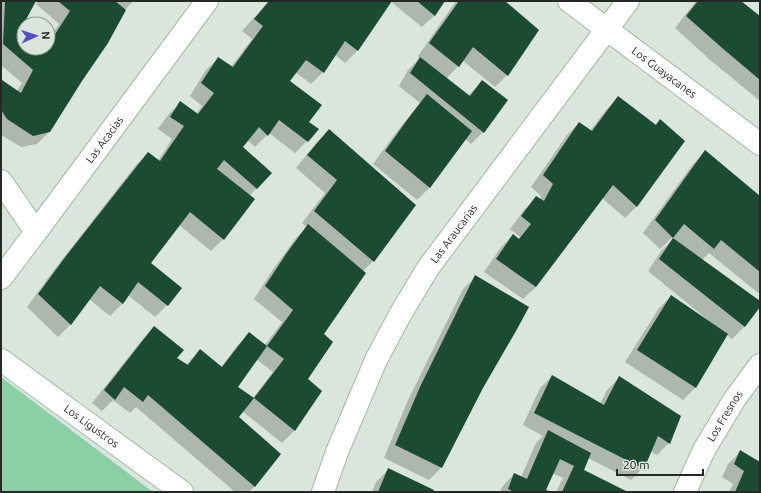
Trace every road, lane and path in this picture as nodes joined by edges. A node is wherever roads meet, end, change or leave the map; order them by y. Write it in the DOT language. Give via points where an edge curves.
graph roads {
  1 [pos="207,1"];
  2 [pos="569,1"];
  3 [pos="628,1"];
  4 [pos="607,29"];
  5 [pos="760,144"];
  6 [pos="1,181"];
  7 [pos="36,232"];
  8 [pos="1,278"];
  9 [pos="1,360"];
  10 [pos="760,365"];
  11 [pos="182,492"];
  12 [pos="323,492"];
  13 [pos="685,492"];
  1 -- 7 [label="street, Las Acacias"];
  2 -- 4 [label="street, Los Guayacanes"];
  3 -- 4 [label="street, Las Araucarias"];
  4 -- 5 [label="street, Los Guayacanes"];
  4 -- 12 [label="street, Las Araucarias" via="428,268 404,306 376,360"];
  6 -- 7 [label="street"];
  7 -- 8 [label="street, Las Acacias"];
  9 -- 11 [label="street, Los Ligustros"];
  10 -- 13 [label="street, Los Fresnos" via="734,400 704,450"];
}
